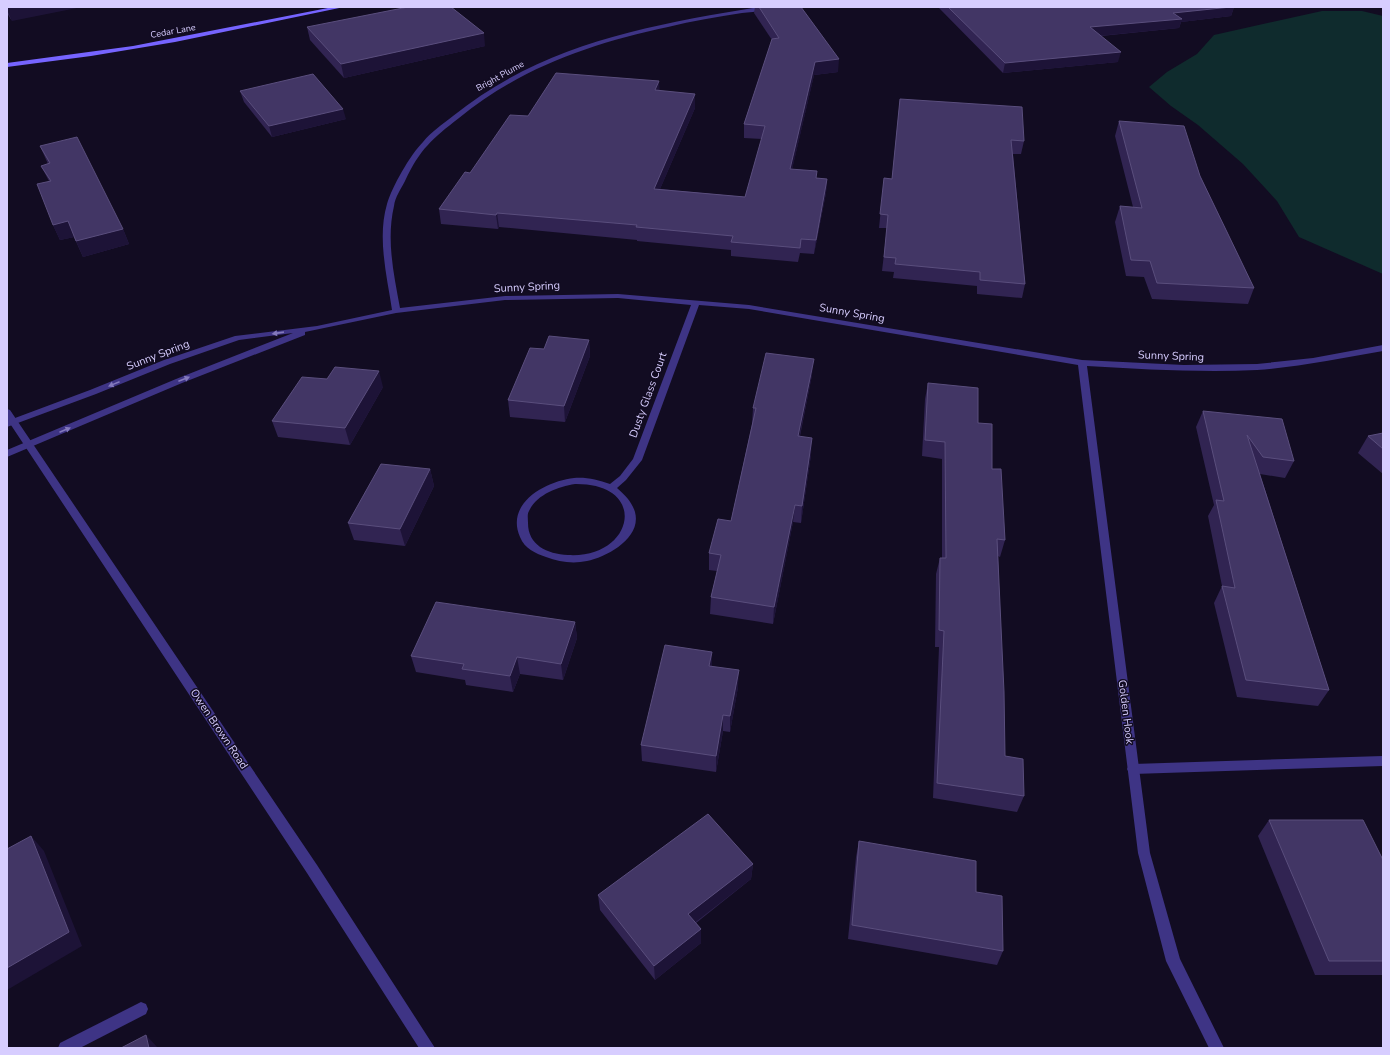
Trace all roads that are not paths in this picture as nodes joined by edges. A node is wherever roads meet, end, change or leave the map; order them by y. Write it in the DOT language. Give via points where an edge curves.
graph roads {
  1 [pos="342,7"];
  2 [pos="770,7"];
  3 [pos="7,65"];
  4 [pos="696,303"];
  5 [pos="396,311"];
  6 [pos="317,328"];
  7 [pos="1383,348"];
  8 [pos="1082,363"];
  9 [pos="7,412"];
  10 [pos="10,423"];
  11 [pos="29,445"];
  12 [pos="7,454"];
  13 [pos="611,488"];
  14 [pos="1383,761"];
  15 [pos="1133,769"];
  16 [pos="141,1009"];
  17 [pos="65,1048"];
  18 [pos="428,1048"];
  19 [pos="1217,1048"];
  1 -- 3 [label="main road, Cedar Lane" via="168,42"];
  2 -- 5 [label="street, Bright Plume" via="675,22 583,46 519,74 486,92 456,114 422,146 406,171 390,205 386,243"];
  4 -- 5 [label="street, Sunny Spring" via="618,296 553,296 505,298"];
  4 -- 8 [label="street, Sunny Spring" via="749,307"];
  4 -- 13 [label="street, Dusty Glass Court" via="637,460"];
  5 -- 6 [label="street, Sunny Spring"];
  6 -- 10 [label="street, Sunny Spring, one-way" via="238,338 167,362"];
  11 -- 6 [label="street, Sunny Spring, one-way" via="179,381"];
  7 -- 8 [label="street, Sunny Spring" via="1314,361 1256,367 1184,368"];
  8 -- 15 [label="street, Golden Hook"];
  9 -- 10 [label="street, Owen Brown Road"];
  10 -- 11 [label="street, Owen Brown Road"];
  11 -- 12 [label="street, Sunny Spring"];
  11 -- 18 [label="street, Owen Brown Road" via="312,869"];
  13 -- 13 [label="street" via="593,482 571,482 548,488 533,498 523,512 523,534 532,547 553,557 572,560 595,556 618,544 629,530 632,515 628,503"];
  14 -- 15 [label="street"];
  15 -- 19 [label="street, Golden Hook" via="1144,853 1173,961"];
  16 -- 17 [label="street"];
}
